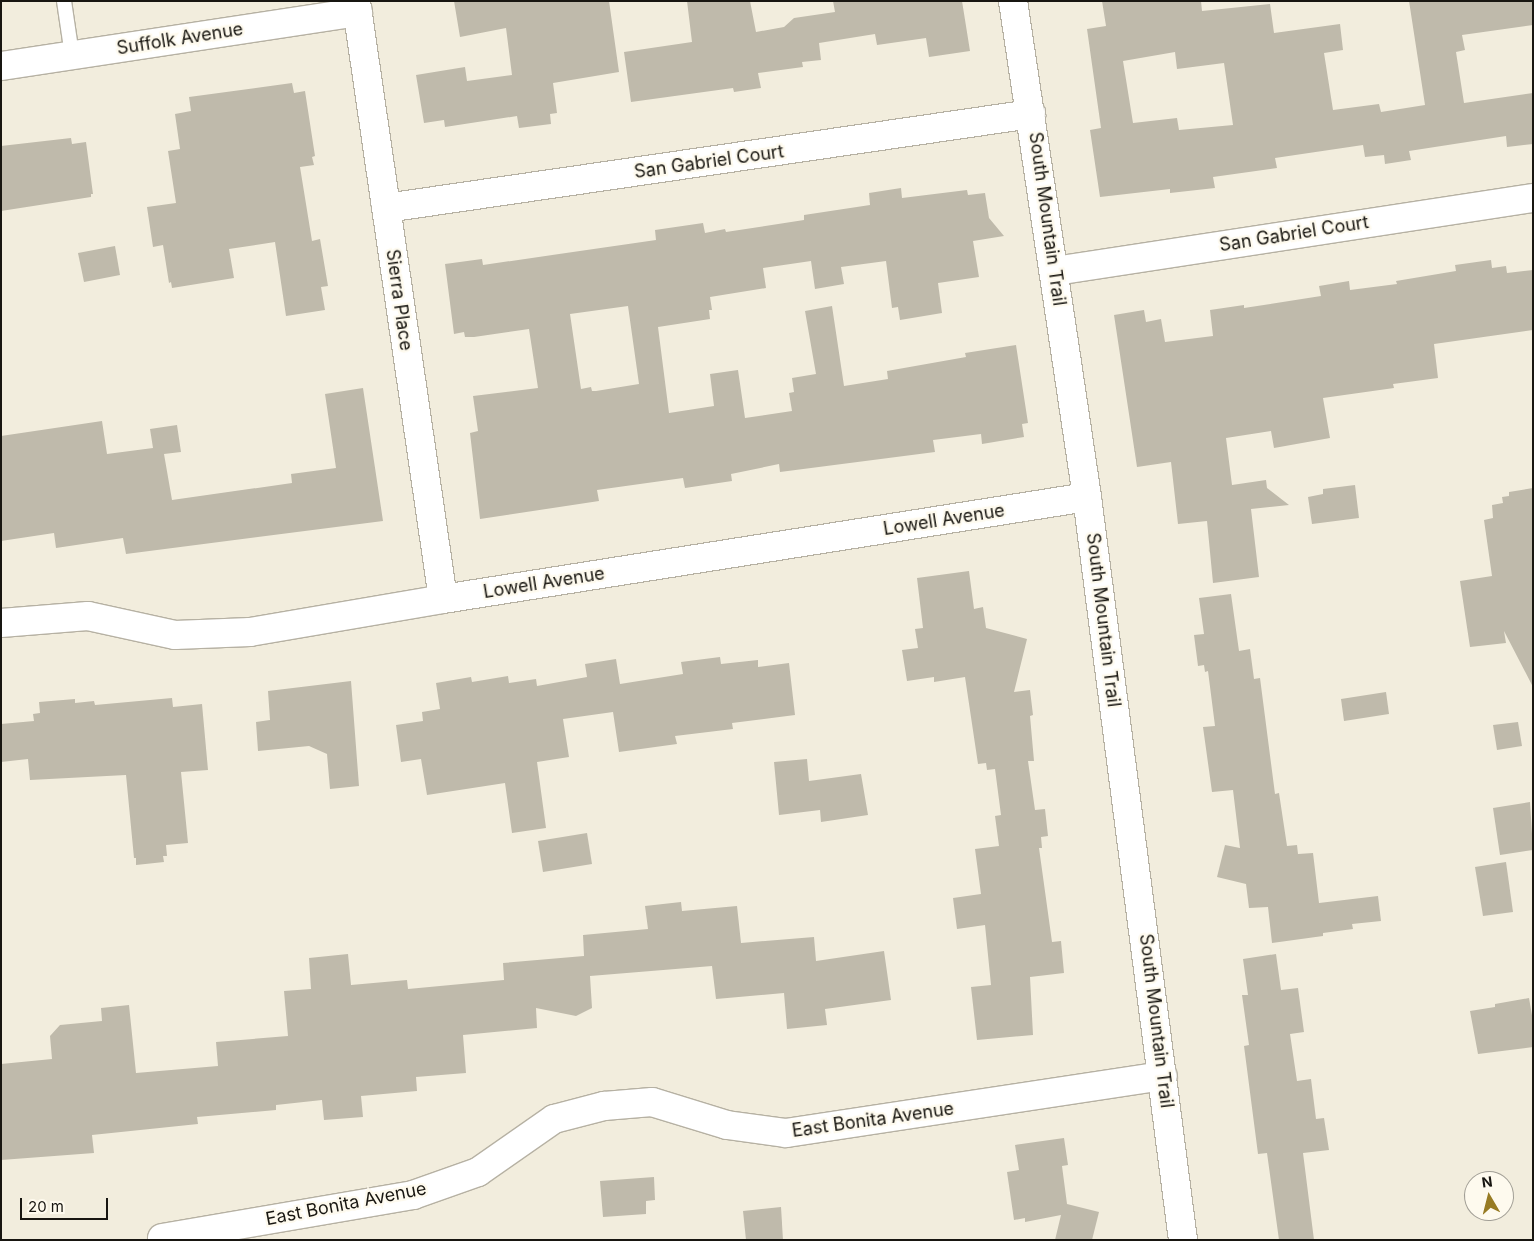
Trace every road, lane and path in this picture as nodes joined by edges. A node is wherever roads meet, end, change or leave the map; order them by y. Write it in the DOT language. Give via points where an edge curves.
graph roads {
  1 [pos="64,1"];
  2 [pos="1013,1"];
  3 [pos="357,7"];
  4 [pos="72,55"];
  5 [pos="1,66"];
  6 [pos="1031,114"];
  7 [pos="1533,198"];
  8 [pos="386,208"];
  9 [pos="1055,271"];
  10 [pos="1087,497"];
  11 [pos="442,598"];
  12 [pos="1,623"];
  13 [pos="1163,1076"];
  14 [pos="162,1238"];
  15 [pos="1183,1240"];
  1 -- 4 [label="lane"];
  2 -- 6 [label="street, South Mountain Trail"];
  3 -- 4 [label="street, Suffolk Avenue"];
  3 -- 8 [label="street, Sierra Place"];
  4 -- 5 [label="street, Suffolk Avenue"];
  6 -- 8 [label="street, San Gabriel Court"];
  6 -- 9 [label="street, South Mountain Trail"];
  7 -- 9 [label="street, San Gabriel Court"];
  8 -- 11 [label="street, Sierra Place"];
  9 -- 10 [label="street, South Mountain Trail"];
  10 -- 11 [label="street, Lowell Avenue"];
  10 -- 13 [label="street, South Mountain Trail"];
  11 -- 12 [label="street, Lowell Avenue" via="250,632 175,635 88,616"];
  13 -- 14 [label="street, East Bonita Avenue" via="786,1133 727,1125 652,1102 604,1106 554,1119 478,1172 413,1195"];
  13 -- 15 [label="street, South Mountain Trail"];
}
